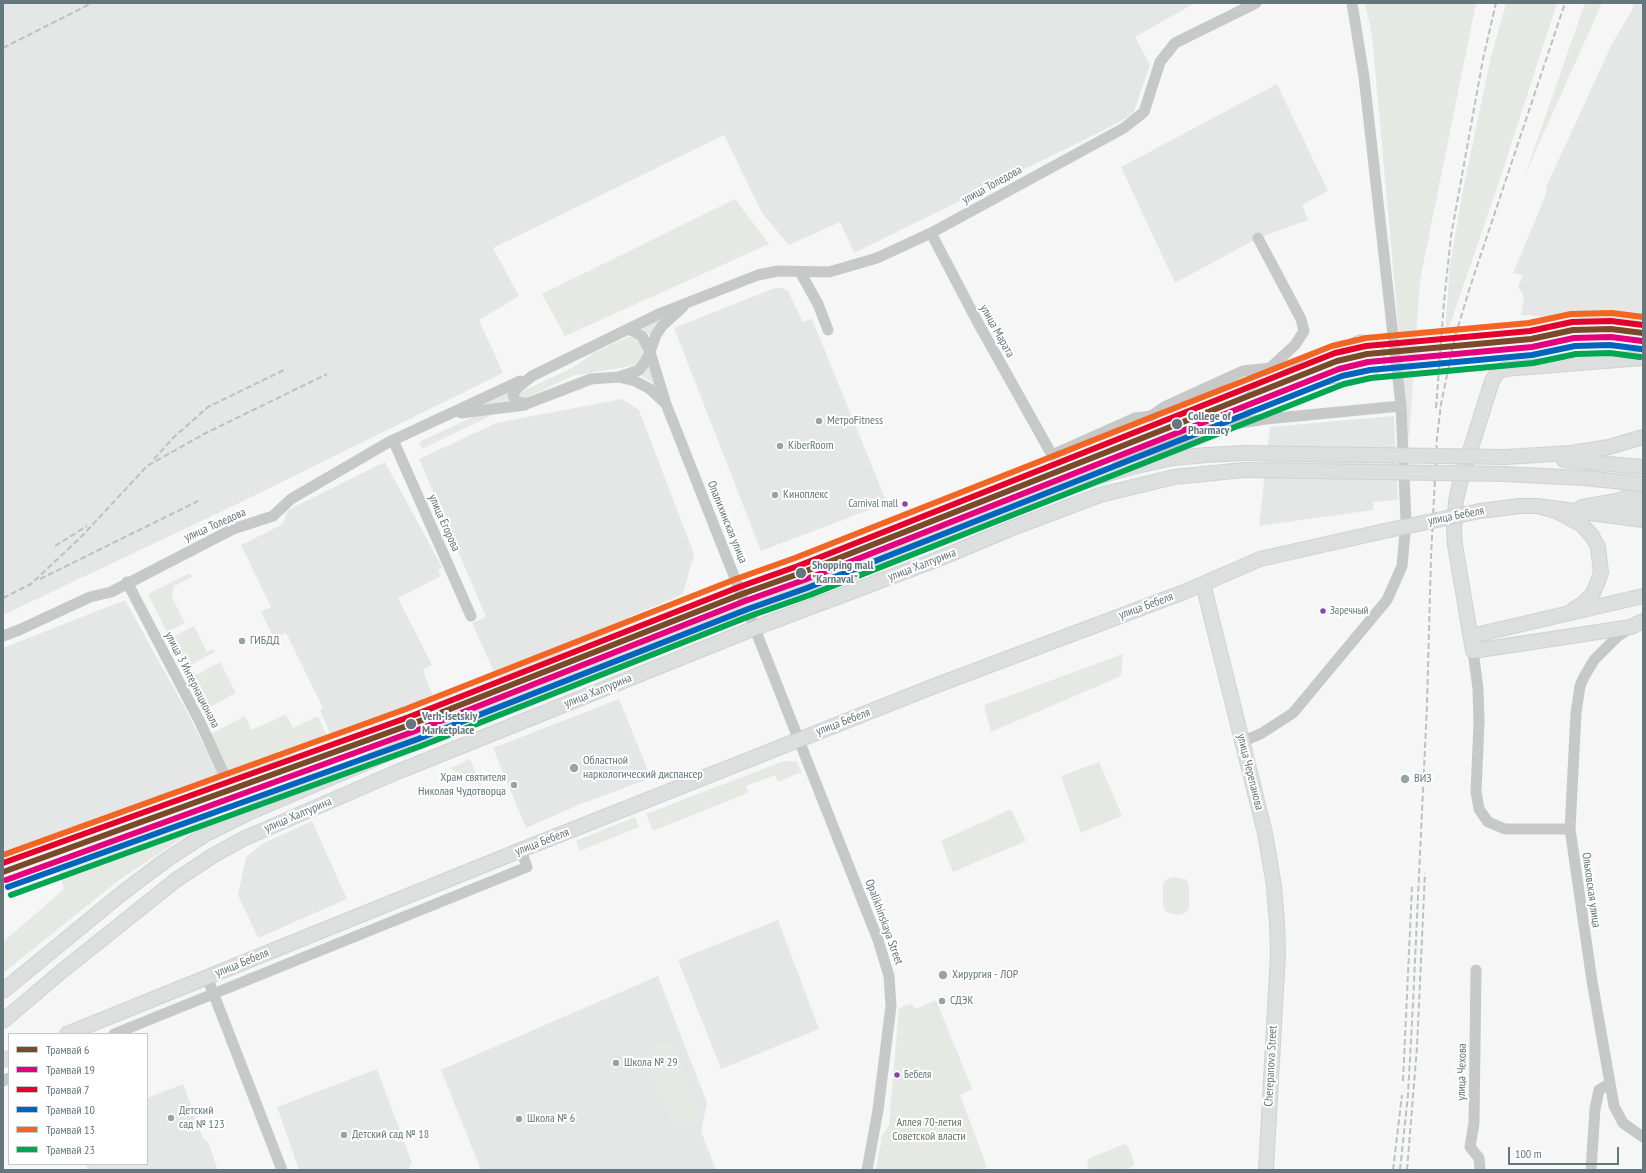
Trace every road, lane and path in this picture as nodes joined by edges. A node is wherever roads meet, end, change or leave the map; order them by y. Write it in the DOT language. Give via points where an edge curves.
graph roads {
  1 [pos="1256,3"];
  2 [pos="1352,3"];
  3 [pos="931,233"];
  4 [pos="1258,238"];
  5 [pos="800,272"];
  6 [pos="686,304"];
  7 [pos="629,329"];
  8 [pos="828,330"];
  9 [pos="650,352"];
  10 [pos="1643,358"];
  11 [pos="532,376"];
  12 [pos="619,377"];
  13 [pos="526,404"];
  14 [pos="666,404"];
  15 [pos="1401,406"];
  16 [pos="452,414"];
  17 [pos="1643,437"];
  18 [pos="393,440"];
  19 [pos="1505,457"];
  20 [pos="1643,467"];
  21 [pos="1096,477"];
  22 [pos="1643,486"];
  23 [pos="1643,504"];
  24 [pos="1537,506"];
  25 [pos="1563,509"];
  26 [pos="1600,514"];
  27 [pos="1643,520"];
  28 [pos="127,582"];
  29 [pos="1203,584"];
  30 [pos="1643,596"];
  31 [pos="748,610"];
  32 [pos="1561,615"];
  33 [pos="471,616"];
  34 [pos="1637,624"];
  35 [pos="755,628"];
  36 [pos="3,636"];
  37 [pos="1471,636"];
  38 [pos="1473,651"];
  39 [pos="799,740"];
  40 [pos="1242,742"];
  41 [pos="223,772"];
  42 [pos="1570,829"];
  43 [pos="521,850"];
  44 [pos="1476,970"];
  45 [pos="207,978"];
  46 [pos="3,992"];
  47 [pos="213,993"];
  48 [pos="3,1021"];
  49 [pos="70,1033"];
  50 [pos="116,1033"];
  51 [pos="1609,1084"];
  52 [pos="1643,1137"];
  53 [pos="282,1170"];
  54 [pos="867,1170"];
  55 [pos="1266,1170"];
  56 [pos="1480,1170"];
  57 [pos="1591,1170"];
  1 -- 3 [label="street, улица Толедова" via="1175,44 1160,62 1144,112 1124,128"];
  2 -- 15 [label="street" via="1363,70"];
  3 -- 4 [label="street, улица Марата" via="1052,455 1135,418 1150,416 1164,407 1243,371 1270,368 1295,345 1304,331 1301,320"];
  3 -- 5 [label="street, улица Толедова" via="877,258 828,272"];
  5 -- 6 [label="street, улица Толедова" via="778,271 758,275"];
  5 -- 8 [label="street" via="818,304"];
  6 -- 7 [label="street, улица Толедова"];
  6 -- 9 [label="street" via="662,326"];
  7 -- 9 [label="street, Опалихинская улица" via="642,336"];
  7 -- 11 [label="street, улица Толедова"];
  9 -- 12 [label="street" via="639,370"];
  9 -- 14 [label="street, Опалихинская улица"];
  10 -- 37 [label="main road" via="1504,369 1497,373 1492,381 1460,483 1455,508 1455,545"];
  11 -- 13 [label="street" via="516,389 513,395 516,401"];
  11 -- 16 [label="street"];
  12 -- 13 [label="street" via="592,379"];
  12 -- 14 [label="street" via="635,381 650,389"];
  13 -- 16 [label="street"];
  14 -- 31 [label="street, Опалихинская улица"];
  15 -- 21 [label="street" via="1220,426 1150,450"];
  15 -- 40 [label="street" via="1406,520 1402,566 1387,600 1293,713 1262,733"];
  16 -- 18 [label="street, улица Толедова"];
  17 -- 19 [label="main road" via="1609,447 1571,453"];
  18 -- 28 [label="street, улица Толедова" via="291,499 273,516 233,529"];
  18 -- 33 [label="street, улица Егорова"];
  19 -- 20 [label="main road"];
  19 -- 21 [label="main road, улица Халтурина, bridge" via="1244,453 1173,458"];
  21 -- 31 [label="main road, улица Халтурина"];
  22 -- 25 [label="main road" via="1630,496 1617,501"];
  22 -- 35 [label="main road, улица Халтурина, bridge" via="1504,474 1244,470 1174,477 1100,495"];
  23 -- 26 [label="main road" via="1622,512"];
  24 -- 25 [label="main road, улица Бебеля"];
  24 -- 29 [label="main road, улица Бебеля, bridge" via="1480,511 1260,559"];
  24 -- 32 [label="main road" via="1556,511 1582,525 1598,547 1601,572 1592,595 1581,605"];
  25 -- 26 [label="main road, улица Бебеля"];
  26 -- 27 [label="main road, улица Бебеля"];
  28 -- 36 [label="street, улица Толедова" via="111,592 90,597"];
  28 -- 41 [label="street, улица 3 Интернационала" via="200,722"];
  29 -- 39 [label="main road, улица Бебеля"];
  29 -- 40 [label="main road, улица Черепанова"];
  30 -- 32 [label="main road"];
  31 -- 35 [label="street, Опалихинская улица"];
  31 -- 46 [label="main road, улица Халтурина" via="396,750 246,814 166,860"];
  32 -- 37 [label="main road"];
  34 -- 38 [label="main road"];
  34 -- 42 [label="street, Ольховская улица" via="1617,637 1594,660 1580,686 1576,707"];
  35 -- 39 [label="street, Опалихинская улица"];
  35 -- 48 [label="main road, улица Халтурина" via="397,772 243,838 176,880 74,960"];
  37 -- 38 [label="main road"];
  38 -- 42 [label="street" via="1478,689 1476,792 1479,809 1488,822 1505,829"];
  39 -- 43 [label="main road, улица Бебеля"];
  39 -- 54 [label="street, Opalikhinskaya Street" via="878,940 889,976 891,1006 878,1110"];
  40 -- 55 [label="main road, улица Черепанова" via="1265,833 1277,923 1277,968"];
  42 -- 51 [label="street, Ольховская улица"];
  43 -- 45 [label="main road, улица Бебеля"];
  43 -- 47 [label="street" via="527,867"];
  44 -- 56 [label="street, улица Чехова" via="1474,1123 1470,1147 1479,1158"];
  45 -- 47 [label="street"];
  45 -- 49 [label="main road, улица Бебеля"];
  47 -- 50 [label="street"];
  47 -- 53 [label="street"];
  51 -- 52 [label="street, Ольховская улица" via="1614,1106 1623,1123"];
  51 -- 57 [label="street" via="1599,1090 1595,1109"];
}
